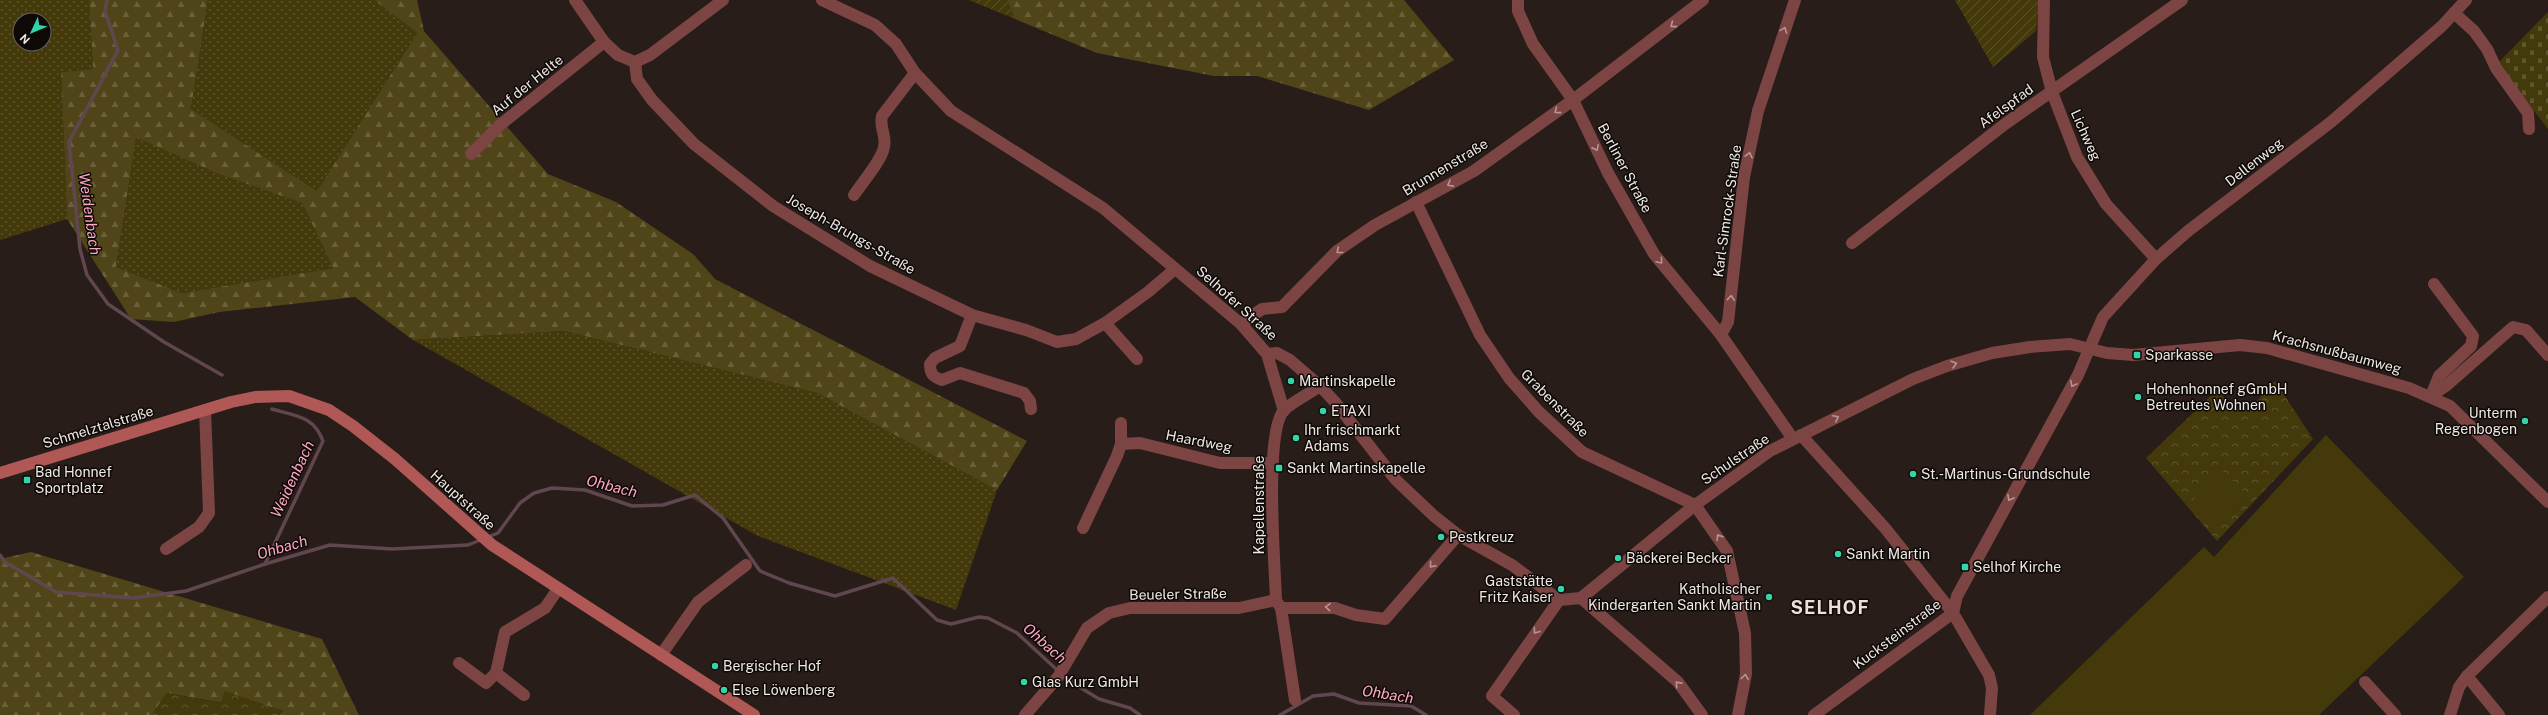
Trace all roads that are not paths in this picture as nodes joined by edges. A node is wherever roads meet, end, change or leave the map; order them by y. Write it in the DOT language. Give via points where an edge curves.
graph roads {
  1 [pos="575,0"];
  2 [pos="723,0"];
  3 [pos="822,0"];
  4 [pos="851,0"];
  5 [pos="1518,0"];
  6 [pos="1703,0"];
  7 [pos="1796,0"];
  8 [pos="2044,0"];
  9 [pos="2182,0"];
  10 [pos="2466,0"];
  11 [pos="2454,13"];
  12 [pos="858,15"];
  13 [pos="604,42"];
  14 [pos="635,62"];
  15 [pos="915,73"];
  16 [pos="2052,92"];
  17 [pos="1573,100"];
  18 [pos="2529,129"];
  19 [pos="471,154"];
  20 [pos="854,195"];
  21 [pos="1416,202"];
  22 [pos="1852,242"];
  23 [pos="2156,259"];
  24 [pos="1175,269"];
  25 [pos="2434,284"];
  26 [pos="972,315"];
  27 [pos="1105,323"];
  28 [pos="1241,324"];
  29 [pos="1723,337"];
  30 [pos="2090,349"];
  31 [pos="1267,354"];
  32 [pos="2548,355"];
  33 [pos="1137,359"];
  34 [pos="1320,386"];
  35 [pos="2431,396"];
  36 [pos="1031,409"];
  37 [pos="205,410"];
  38 [pos="1284,411"];
  39 [pos="1121,423"];
  40 [pos="353,426"];
  41 [pos="1797,437"];
  42 [pos="1121,444"];
  43 [pos="1272,463"];
  44 [pos="0,473"];
  45 [pos="2548,502"];
  46 [pos="1695,504"];
  47 [pos="1083,528"];
  48 [pos="1458,535"];
  49 [pos="166,549"];
  50 [pos="746,565"];
  51 [pos="558,589"];
  52 [pos="2548,597"];
  53 [pos="1581,598"];
  54 [pos="1559,600"];
  55 [pos="1279,604"];
  56 [pos="1953,613"];
  57 [pos="661,655"];
  58 [pos="458,664"];
  59 [pos="496,673"];
  60 [pos="2467,676"];
  61 [pos="2365,682"];
  62 [pos="524,695"];
  63 [pos="1295,700"];
  64 [pos="754,715"];
  65 [pos="1025,715"];
  66 [pos="1514,715"];
  67 [pos="1702,715"];
  68 [pos="1738,715"];
  69 [pos="1814,715"];
  70 [pos="1990,715"];
  71 [pos="2394,715"];
  72 [pos="2450,715"];
  73 [pos="2499,715"];
  1 -- 13 [label="street"];
  2 -- 14 [label="street" via="650,55"];
  3 -- 12 [label="street, Selhofer Straße"];
  4 -- 12 [label="street"];
  5 -- 17 [label="street, Berliner Straße" via="1518,11 1533,44"];
  6 -- 17 [label="street, Brunnenstraße, one-way"];
  29 -- 7 [label="street, Karl-Simrock-Straße, one-way" via="1728,322 1744,177 1758,111"];
  8 -- 16 [label="street, Lichweg" via="2043,57"];
  9 -- 16 [label="street, Afelspfad"];
  10 -- 11 [label="street, Dellenweg"];
  11 -- 18 [label="street" via="2474,31 2487,49 2496,68 2528,113"];
  11 -- 23 [label="street, Dellenweg" via="2331,122 2188,231"];
  12 -- 15 [label="street, Selhofer Straße" via="875,24 896,44"];
  13 -- 14 [label="street" via="618,55"];
  13 -- 19 [label="street, Auf der Helte" via="500,125"];
  14 -- 26 [label="street, Joseph-Brungs-Straße" via="637,78 652,100 700,149 773,206 870,266"];
  15 -- 20 [label="street" via="882,116 880,125 885,138 884,148"];
  15 -- 24 [label="street, Selhofer Straße" via="951,111 1104,208"];
  16 -- 22 [label="street, Afelspfad" via="2005,124"];
  16 -- 23 [label="street, Lichweg" via="2077,157 2106,204"];
  17 -- 21 [label="street, Brunnenstraße, one-way" via="1474,171"];
  17 -- 29 [label="street, Berliner Straße, one-way" via="1608,173 1654,254"];
  21 -- 28 [label="street, Brunnenstraße, one-way" via="1374,225 1337,251 1282,307 1262,309"];
  21 -- 46 [label="street, Grabenstraße" via="1480,335 1508,378 1539,412 1582,452"];
  23 -- 30 [label="street, Dellenweg" via="2103,317"];
  24 -- 27 [label="street, Joseph-Brungs-Straße"];
  24 -- 28 [label="street, Selhofer Straße"];
  25 -- 35 [label="street" via="2473,336 2471,346 2439,376"];
  26 -- 27 [label="street, Joseph-Brungs-Straße" via="1058,342 1076,338"];
  26 -- 36 [label="street" via="960,346 935,358 930,364 930,371 934,377 942,380 960,374 1024,393 1030,401"];
  27 -- 33 [label="street"];
  28 -- 31 [label="street, Selhofer Straße"];
  29 -- 41 [label="street, Berliner Straße"];
  30 -- 35 [label="street, Krachsnußbaumweg" via="2133,355 2240,345 2267,348"];
  41 -- 30 [label="street, Schulstraße, one-way" via="1913,379 1947,366 1992,353 2030,347 2070,344"];
  30 -- 56 [label="street, Kucksteinstraße, one-way" via="1957,596"];
  31 -- 34 [label="street, Selhofer Straße" via="1277,353 1290,360"];
  31 -- 38 [label="street"];
  32 -- 35 [label="street" via="2526,330 2513,327"];
  34 -- 38 [label="street"];
  34 -- 48 [label="street, Selhofer Straße" via="1396,480"];
  35 -- 45 [label="street, Krachsnußbaumweg" via="2450,406"];
  37 -- 40 [label="main road, Schmelztalstraße" via="249,398 289,396 318,405"];
  37 -- 44 [label="main road, Schmelztalstraße"];
  37 -- 49 [label="street" via="209,514 199,527"];
  38 -- 43 [label="street, Kapellenstraße" via="1278,427"];
  39 -- 42 [label="street"];
  40 -- 51 [label="main road, Hauptstraße" via="395,458 492,546"];
  41 -- 46 [label="street, Schulstraße" via="1770,451"];
  41 -- 56 [label="street, Berliner Straße" via="1885,528"];
  42 -- 43 [label="street, Haardweg" via="1140,444 1220,463"];
  42 -- 47 [label="street"];
  43 -- 55 [label="street, Kapellenstraße"];
  46 -- 53 [label="street, Schulstraße"];
  68 -- 46 [label="street, one-way" via="1746,674 1745,633 1738,595 1727,551"];
  48 -- 54 [label="street, Selhofer Straße" via="1498,556"];
  48 -- 55 [label="street, Beueler Straße, one-way" via="1385,619 1356,615 1335,608"];
  50 -- 57 [label="street" via="698,602"];
  51 -- 57 [label="main road, Hauptstraße"];
  51 -- 59 [label="street" via="545,608 505,632"];
  52 -- 60 [label="street"];
  53 -- 54 [label="street"];
  67 -- 53 [label="street, one-way" via="1678,682"];
  54 -- 66 [label="street, one-way" via="1492,696"];
  55 -- 63 [label="street"];
  55 -- 65 [label="street, Beueler Straße" via="1239,608 1130,608 1109,613 1087,628 1061,673"];
  56 -- 69 [label="street, Kucksteinstraße"];
  56 -- 70 [label="street, Berliner Straße" via="1989,675 1992,688"];
  57 -- 64 [label="main road, Hauptstraße"];
  58 -- 59 [label="street" via="486,684"];
  59 -- 62 [label="street"];
  60 -- 72 [label="street" via="2459,688"];
  60 -- 73 [label="street"];
  61 -- 71 [label="street"];
}
